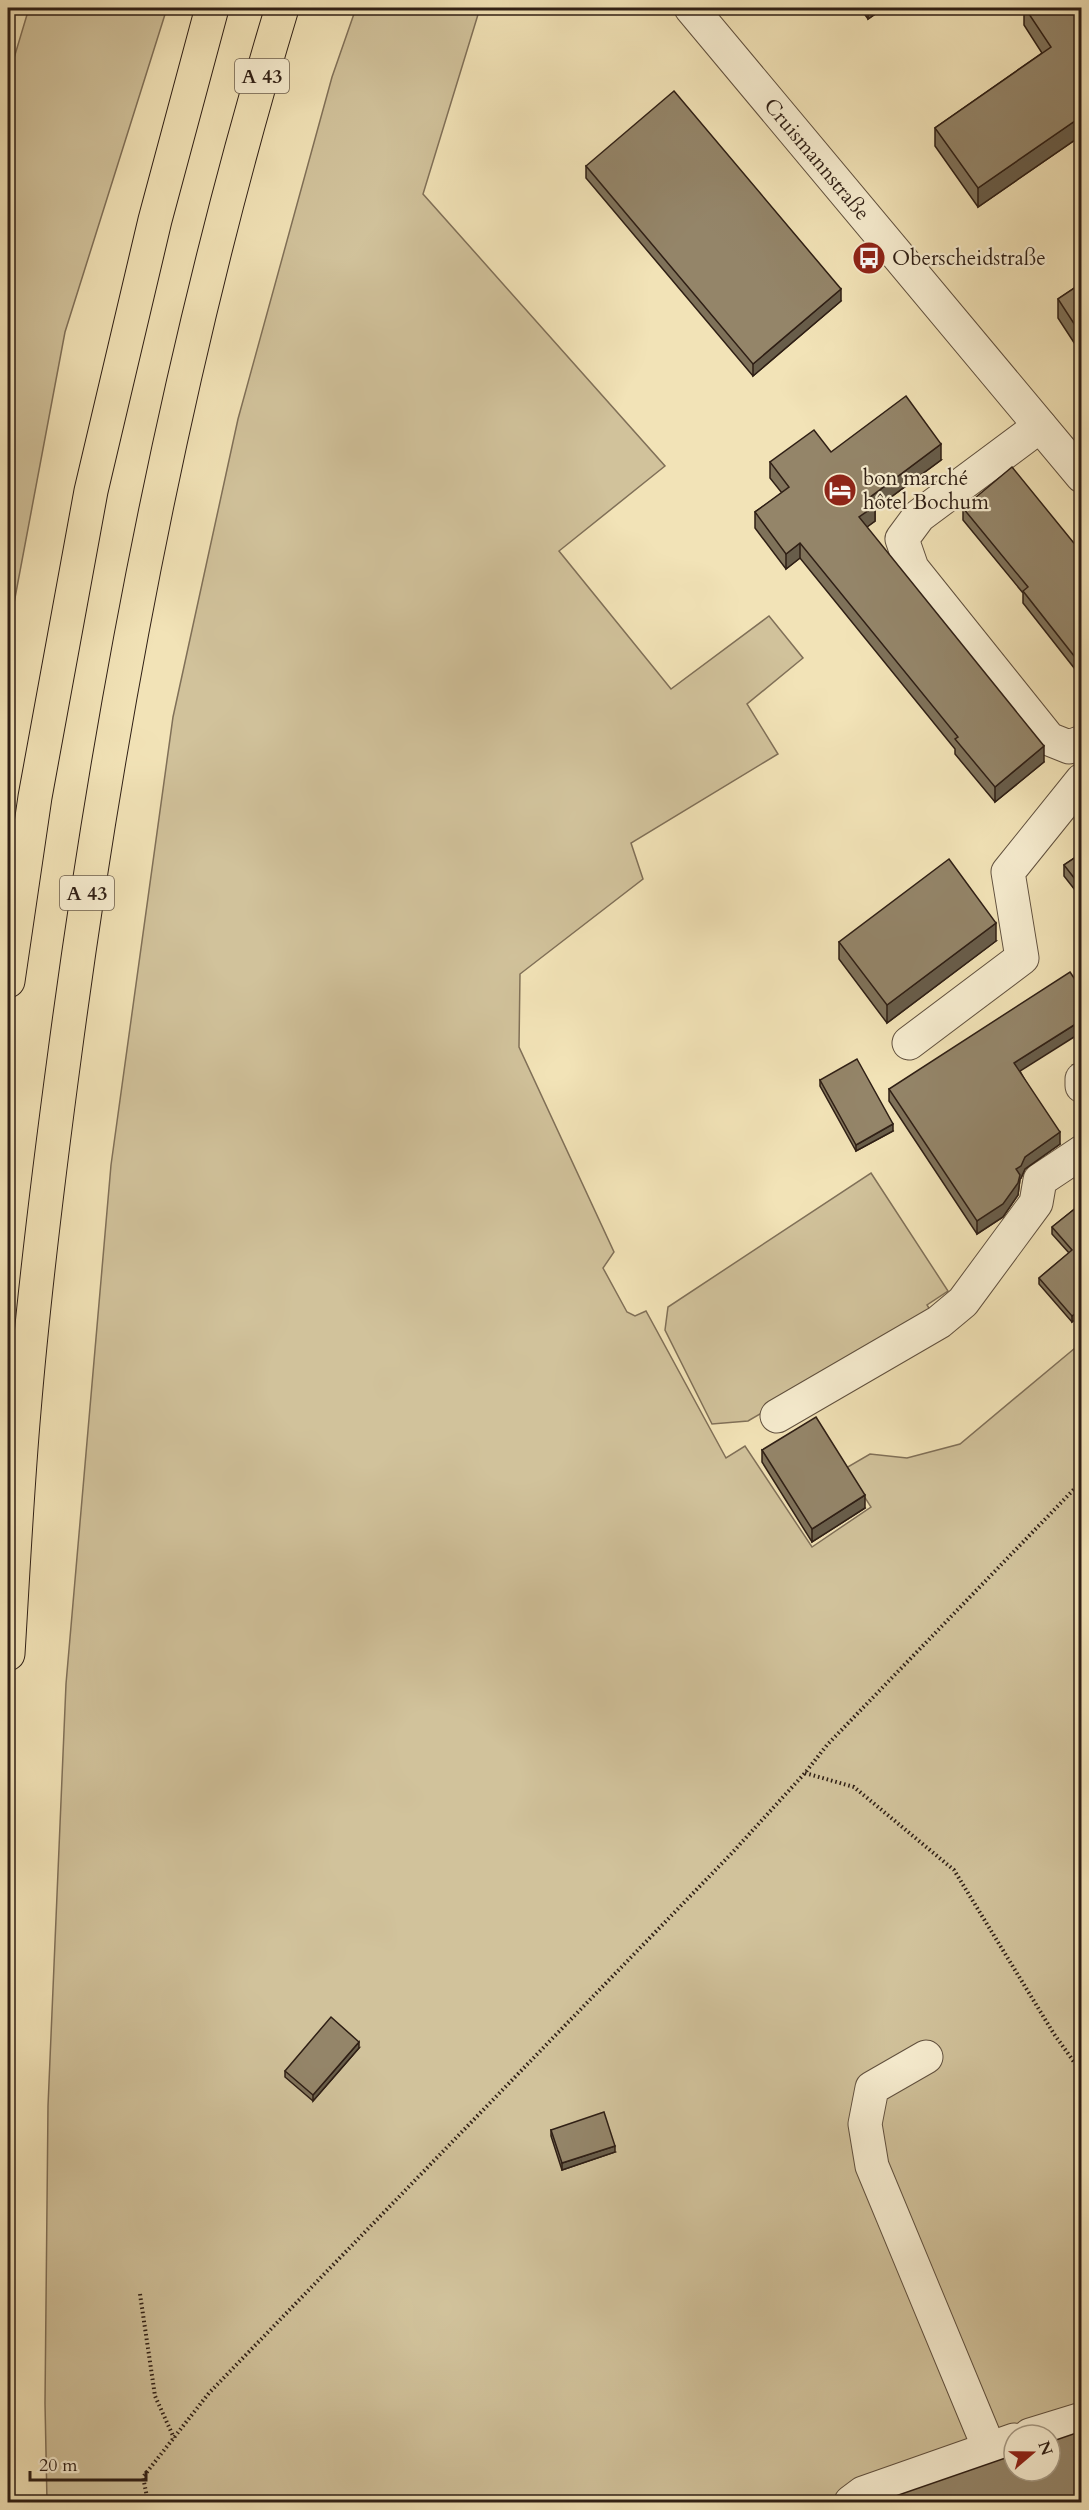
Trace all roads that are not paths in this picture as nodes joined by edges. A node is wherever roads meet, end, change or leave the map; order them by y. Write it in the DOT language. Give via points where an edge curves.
graph roads {
  1 [pos="212,8"];
  2 [pos="282,8"];
  3 [pos="691,8"];
  4 [pos="1040,426"];
  5 [pos="1082,476"];
  6 [pos="1082,741"];
  7 [pos="1082,780"];
  8 [pos="8,981"];
  9 [pos="909,1043"];
  10 [pos="1082,1079"];
  11 [pos="1082,1086"];
  12 [pos="1082,1152"];
  13 [pos="777,1416"];
  14 [pos="8,1654"];
  15 [pos="926,2057"];
  16 [pos="1082,2419"];
  17 [pos="1062,2425"];
  18 [pos="1001,2444"];
  19 [pos="851,2502"];
  1 -- 8 [label="highway" via="155,220 91,491 35,797"];
  2 -- 14 [label="highway, A 43" via="242,144 158,493 105,780 52,1154 24,1409"];
  3 -- 4 [label="street, Cruismannstraße"];
  4 -- 5 [label="street, Cruismannstraße"];
  4 -- 6 [label="street" via="919,516 902,539 912,568 1049,738 1069,747"];
  7 -- 9 [label="street" via="1008,872 1022,958"];
  10 -- 11 [label="street"];
  12 -- 13 [label="street" via="1040,1180 1036,1203 963,1302 939,1322"];
  15 -- 18 [label="street" via="872,2088 865,2124 872,2166"];
  16 -- 17 [label="street"];
  18 -- 19 [label="street" via="863,2493"];
}
